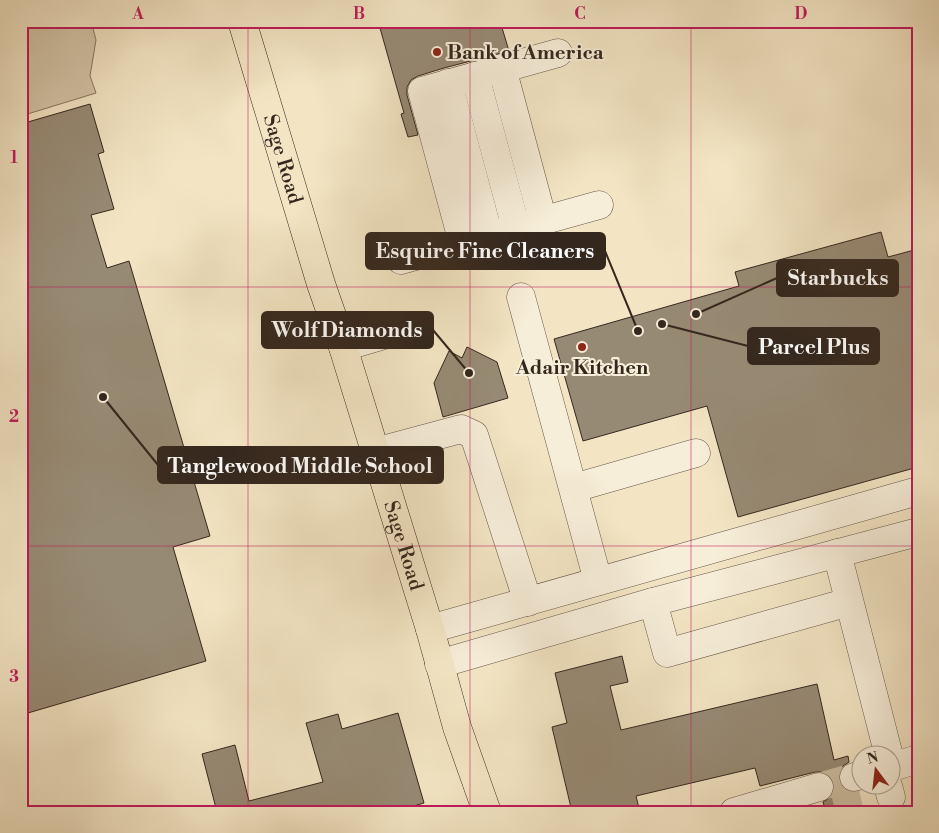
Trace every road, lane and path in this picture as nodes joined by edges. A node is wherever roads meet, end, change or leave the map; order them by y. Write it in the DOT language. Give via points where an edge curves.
graph roads {
  1 [pos="242,21"];
  2 [pos="558,53"];
  3 [pos="469,78"];
  4 [pos="599,205"];
  5 [pos="503,232"];
  6 [pos="401,260"];
  7 [pos="522,297"];
  8 [pos="394,332"];
  9 [pos="343,346"];
  10 [pos="376,452"];
  11 [pos="696,453"];
  12 [pos="574,488"];
  13 [pos="918,491"];
  14 [pos="918,532"];
  15 [pos="837,554"];
  16 [pos="598,581"];
  17 [pos="528,602"];
  18 [pos="654,602"];
  19 [pos="849,602"];
  20 [pos="430,629"];
  21 [pos="439,664"];
  22 [pos="886,746"];
  23 [pos="918,759"];
  24 [pos="902,763"];
  25 [pos="819,787"];
  26 [pos="487,812"];
  27 [pos="734,812"];
  1 -- 9 [label="main road, Sage Road" via="321,284"];
  2 -- 3 [label="lane"];
  3 -- 5 [label="lane"];
  3 -- 5 [label="lane"];
  3 -- 5 [label="lane" via="422,91"];
  4 -- 5 [label="lane"];
  5 -- 6 [label="lane"];
  7 -- 12 [label="lane"];
  8 -- 9 [label="lane"];
  9 -- 10 [label="main road, Sage Road"];
  10 -- 17 [label="lane" via="461,429 474,435"];
  10 -- 20 [label="main road, Sage Road"];
  11 -- 12 [label="lane"];
  12 -- 16 [label="lane"];
  13 -- 16 [label="lane"];
  14 -- 15 [label="lane"];
  15 -- 18 [label="lane"];
  15 -- 19 [label="lane"];
  16 -- 17 [label="lane"];
  17 -- 20 [label="lane"];
  18 -- 19 [label="lane" via="667,652"];
  18 -- 21 [label="lane"];
  19 -- 22 [label="lane"];
  20 -- 21 [label="main road, Sage Road"];
  21 -- 26 [label="main road, Sage Road"];
  23 -- 24 [label="lane"];
  25 -- 27 [label="lane"];
}
